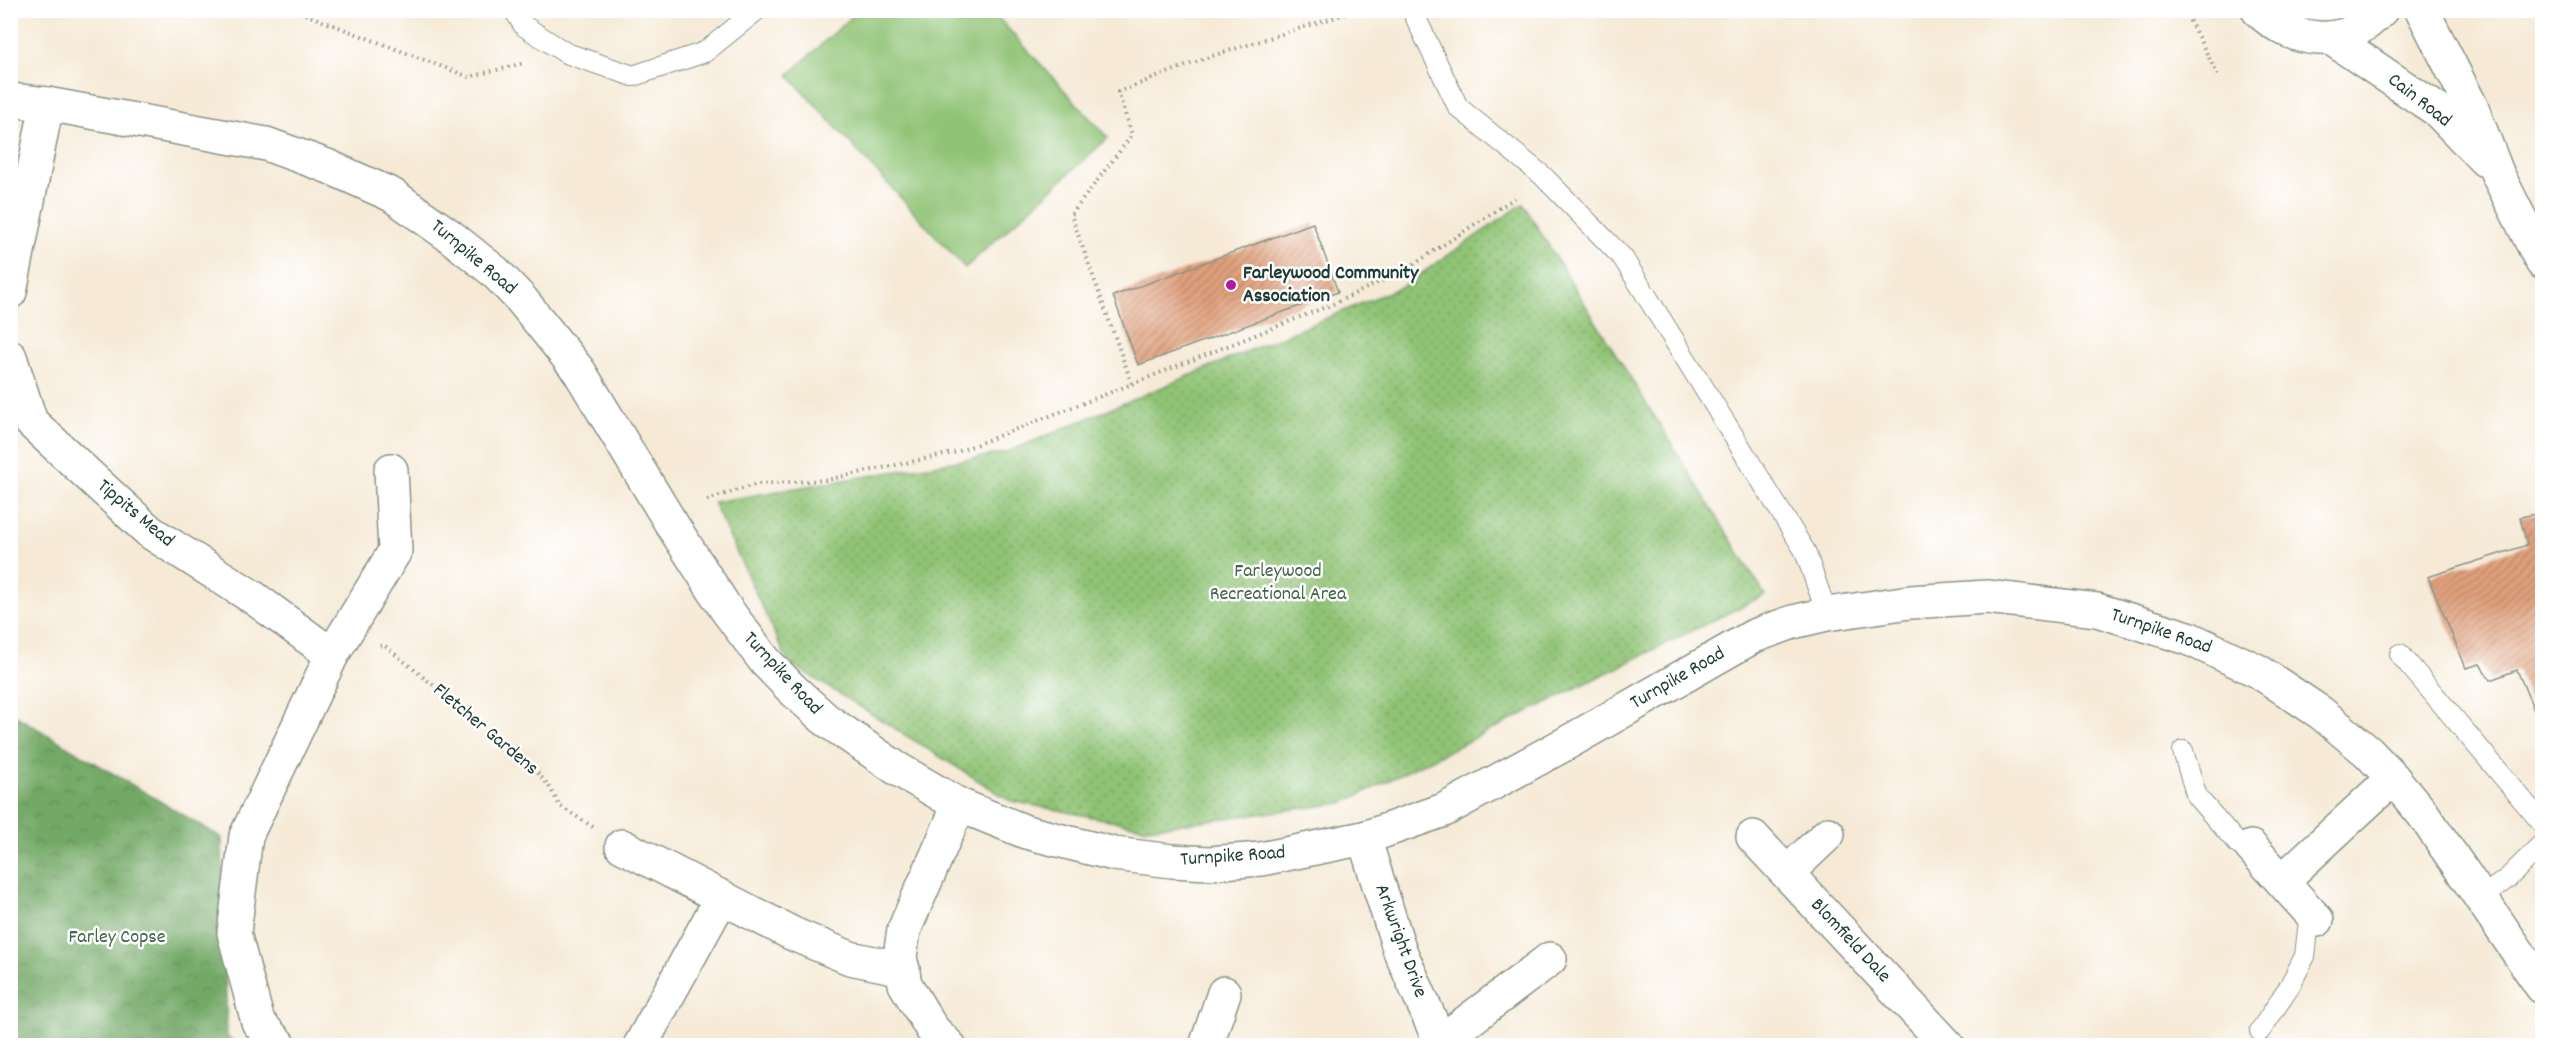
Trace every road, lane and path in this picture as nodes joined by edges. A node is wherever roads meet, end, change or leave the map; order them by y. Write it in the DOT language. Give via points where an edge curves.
graph roads {
  1 [pos="294,10"];
  2 [pos="514,10"];
  3 [pos="757,10"];
  4 [pos="1358,10"];
  5 [pos="1412,10"];
  6 [pos="2184,10"];
  7 [pos="2258,10"];
  8 [pos="2381,10"];
  9 [pos="2422,10"];
  10 [pos="2331,38"];
  11 [pos="566,53"];
  12 [pos="2218,75"];
  13 [pos="10,100"];
  14 [pos="46,104"];
  15 [pos="2499,175"];
  16 [pos="1543,176"];
  17 [pos="2542,262"];
  18 [pos="10,292"];
  19 [pos="10,357"];
  20 [pos="1132,384"];
  21 [pos="391,470"];
  22 [pos="708,500"];
  23 [pos="1827,614"];
  24 [pos="2400,654"];
  25 [pos="332,655"];
  26 [pos="2183,750"];
  27 [pos="2393,778"];
  28 [pos="959,805"];
  29 [pos="2542,823"];
  30 [pos="1828,834"];
  31 [pos="1753,837"];
  32 [pos="1364,838"];
  33 [pos="2542,844"];
  34 [pos="622,846"];
  35 [pos="2251,847"];
  36 [pos="1787,873"];
  37 [pos="2282,880"];
  38 [pos="722,897"];
  39 [pos="2481,898"];
  40 [pos="2313,916"];
  41 [pos="1550,959"];
  42 [pos="903,969"];
  43 [pos="2542,987"];
  44 [pos="1224,993"];
  45 [pos="2260,1031"];
  46 [pos="1441,1044"];
  47 [pos="280,1046"];
  48 [pos="640,1046"];
  49 [pos="949,1046"];
  50 [pos="1206,1046"];
  51 [pos="1948,1046"];
  1 -- 11 [label="path" via="469,77"];
  2 -- 11 [label="lane" via="524,26"];
  3 -- 11 [label="lane" via="705,52 633,76"];
  4 -- 20 [label="path" via="1206,58 1118,92 1132,135 1071,215"];
  5 -- 16 [label="lane" via="1458,107"];
  6 -- 12 [label="path"];
  7 -- 10 [label="street" via="2288,32 2309,38"];
  8 -- 10 [label="street" via="2354,31"];
  9 -- 15 [label="street, Cain Road" via="2471,106"];
  10 -- 15 [label="street, Cain Road" via="2437,110"];
  13 -- 14 [label="street, Turnpike Road"];
  14 -- 18 [label="street"];
  14 -- 28 [label="street, Turnpike Road" via="266,144 392,195 450,236 521,299 579,371 693,559 765,661 825,719 888,763"];
  15 -- 17 [label="street, Cain Road"];
  16 -- 20 [label="path" via="1405,270 1333,304"];
  16 -- 23 [label="lane" via="1623,258 1806,551"];
  19 -- 25 [label="street, Tippits Mead" via="31,422 150,532 254,598"];
  20 -- 22 [label="path" via="957,452 826,480 757,484"];
  21 -- 25 [label="street" via="395,551"];
  23 -- 27 [label="street, Turnpike Road" via="1910,602 1987,597 2097,610 2188,638 2258,670 2321,713"];
  23 -- 32 [label="street, Turnpike Road" via="1754,636 1444,810"];
  24 -- 29 [label="lane"];
  25 -- 34 [label="path, Fletcher Gardens" via="384,645 530,764 560,806"];
  25 -- 47 [label="street" via="246,836 234,933 258,1022"];
  26 -- 35 [label="lane" via="2197,797 2239,845"];
  27 -- 37 [label="street"];
  27 -- 39 [label="street, Turnpike Road" via="2429,822"];
  28 -- 32 [label="street, Turnpike Road" via="1026,832 1114,854 1172,861 1261,859"];
  28 -- 42 [label="street" via="904,930 900,956"];
  30 -- 36 [label="street"];
  31 -- 36 [label="street, Blomfield Dale"];
  32 -- 46 [label="street, Arkwright Drive" via="1400,951"];
  33 -- 39 [label="lane"];
  34 -- 38 [label="street"];
  35 -- 37 [label="street"];
  36 -- 51 [label="street, Blomfield Dale"];
  37 -- 40 [label="street"];
  38 -- 42 [label="street" via="792,934 850,958"];
  38 -- 48 [label="street"];
  39 -- 43 [label="street, Turnpike Road"];
  40 -- 45 [label="lane" via="2306,956"];
  41 -- 46 [label="street, Arkwright Drive"];
  42 -- 49 [label="street" via="905,984 932,1029"];
  44 -- 50 [label="street"];
}
